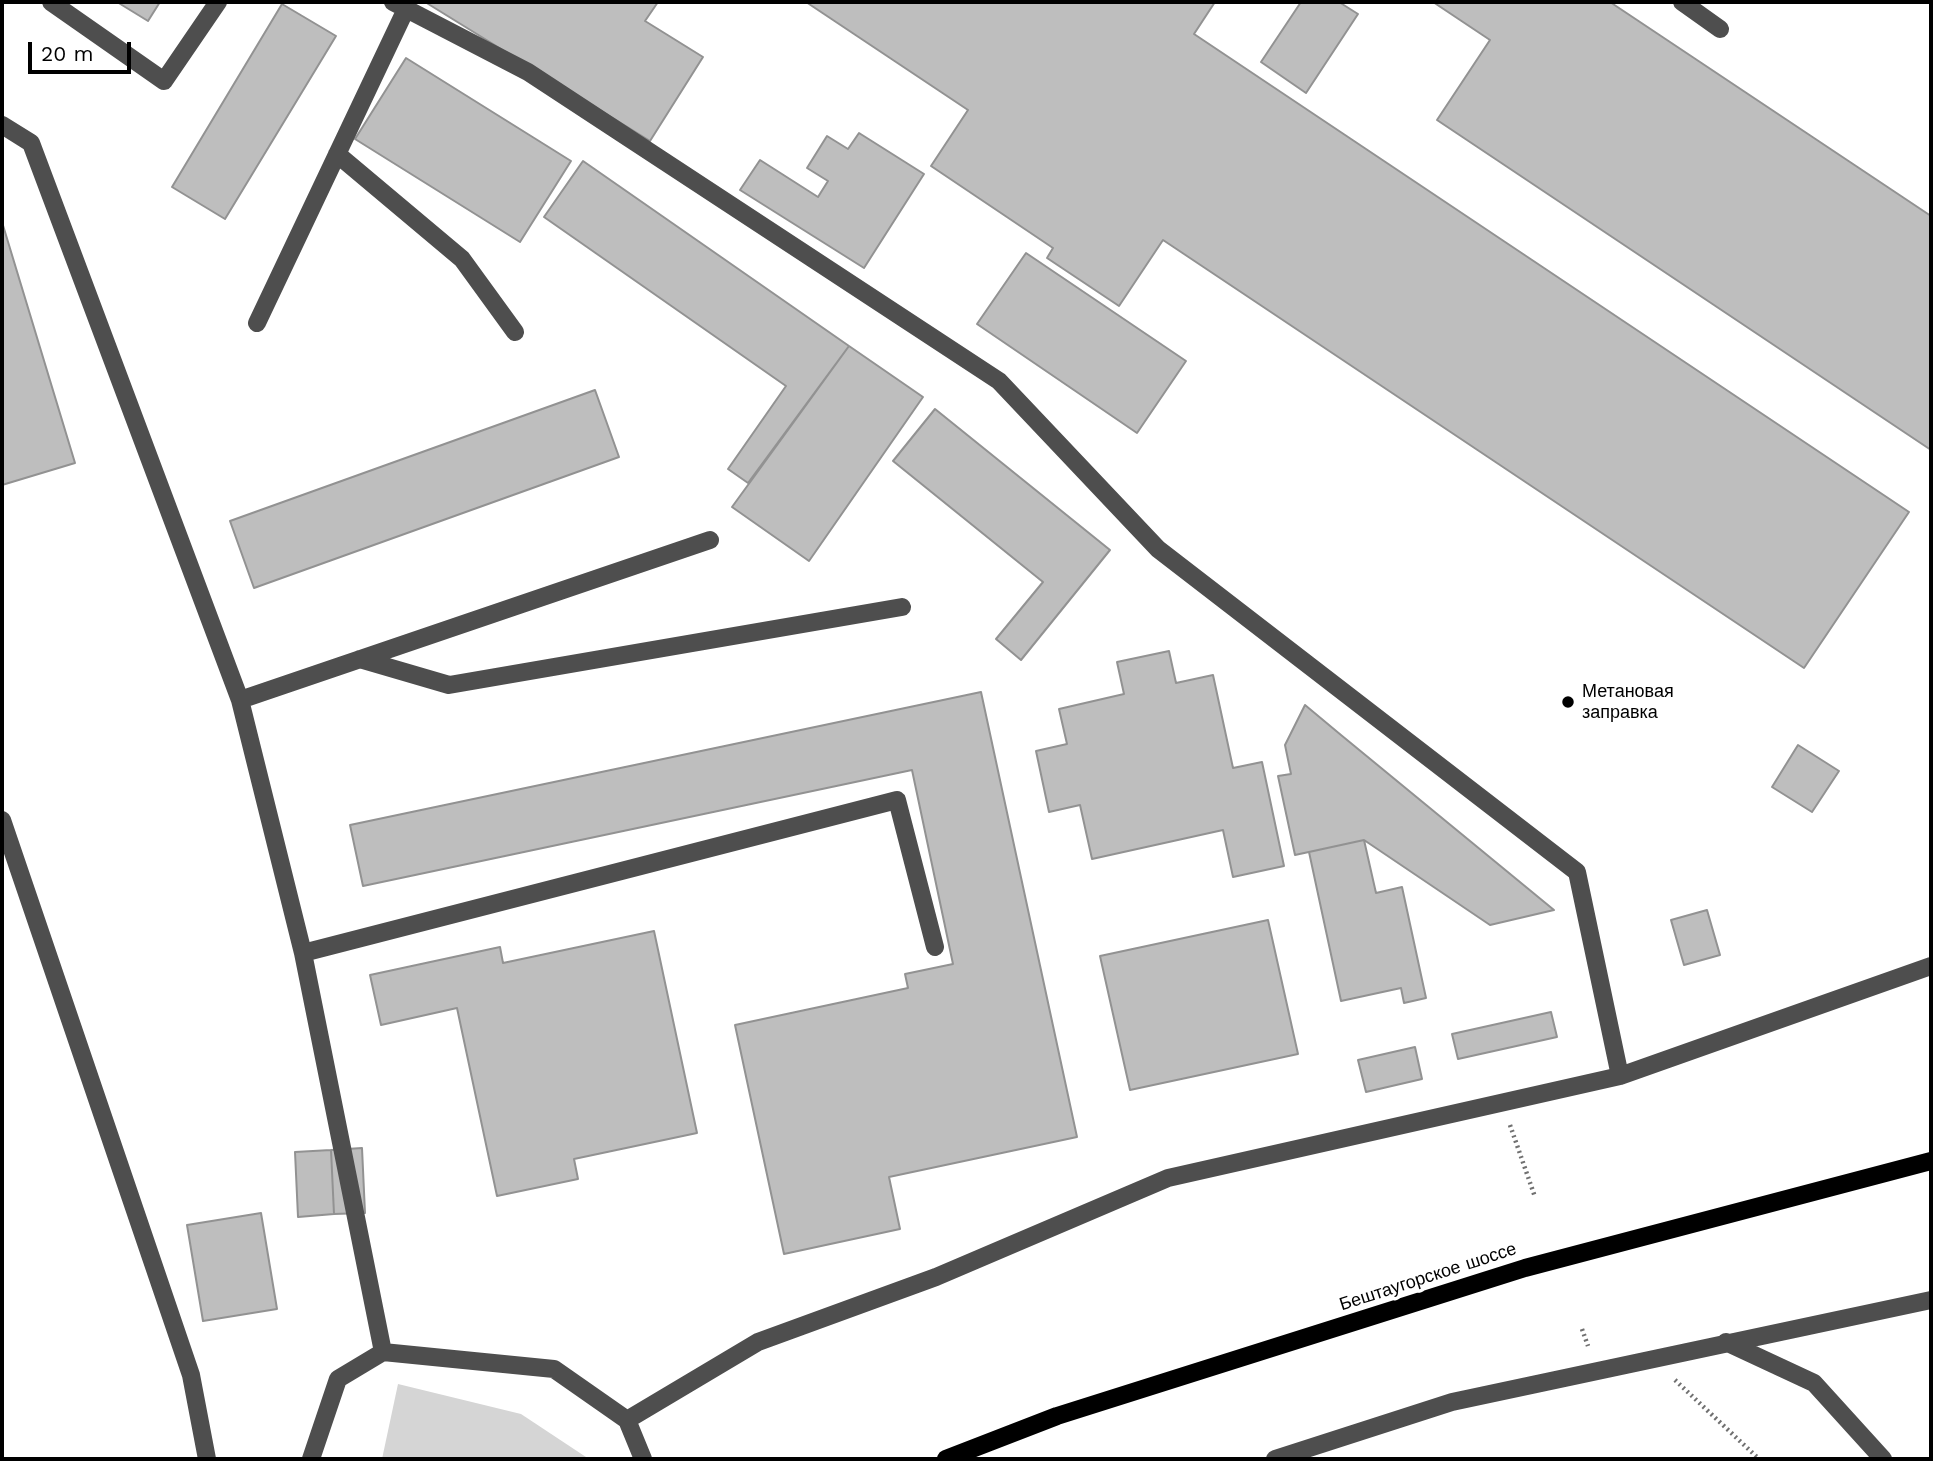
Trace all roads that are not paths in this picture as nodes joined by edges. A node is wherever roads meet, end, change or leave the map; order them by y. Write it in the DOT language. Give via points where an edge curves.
graph roads {
  1 [pos="51,2"];
  2 [pos="218,2"];
  3 [pos="1682,2"];
  4 [pos="399,6"];
  5 [pos="1720,29"];
  6 [pos="2,125"];
  7 [pos="337,154"];
  8 [pos="257,323"];
  9 [pos="515,332"];
  10 [pos="710,540"];
  11 [pos="902,607"];
  12 [pos="360,659"];
  13 [pos="240,699"];
  14 [pos="2,820"];
  15 [pos="935,947"];
  16 [pos="303,953"];
  17 [pos="1931,966"];
  18 [pos="1620,1076"];
  19 [pos="1931,1161"];
  20 [pos="1931,1300"];
  21 [pos="1726,1342"];
  22 [pos="383,1352"];
  23 [pos="627,1420"];
  24 [pos="207,1459"];
  25 [pos="312,1459"];
  26 [pos="643,1459"];
  27 [pos="946,1459"];
  28 [pos="1275,1459"];
  29 [pos="1883,1459"];
  1 -- 2 [label="lane" via="164,80"];
  3 -- 5 [label="lane"];
  4 -- 7 [label="lane"];
  4 -- 18 [label="lane" via="528,72 999,381 1158,549 1577,872"];
  6 -- 13 [label="lane" via="31,143"];
  7 -- 8 [label="lane"];
  7 -- 9 [label="lane" via="462,259"];
  10 -- 12 [label="lane"];
  11 -- 12 [label="lane" via="449,685"];
  12 -- 13 [label="lane"];
  13 -- 16 [label="lane"];
  14 -- 24 [label="lane" via="191,1375"];
  15 -- 16 [label="lane" via="897,800"];
  16 -- 22 [label="lane"];
  17 -- 18 [label="lane"];
  18 -- 23 [label="lane" via="1168,1178 936,1277 758,1342"];
  19 -- 27 [label="main road, Бештаугорское шоссе" via="1525,1268 1057,1416"];
  20 -- 21 [label="lane"];
  21 -- 28 [label="lane" via="1452,1402"];
  21 -- 29 [label="lane" via="1814,1383"];
  22 -- 23 [label="lane" via="554,1369"];
  22 -- 25 [label="lane" via="338,1379"];
  23 -- 26 [label="lane"];
}
